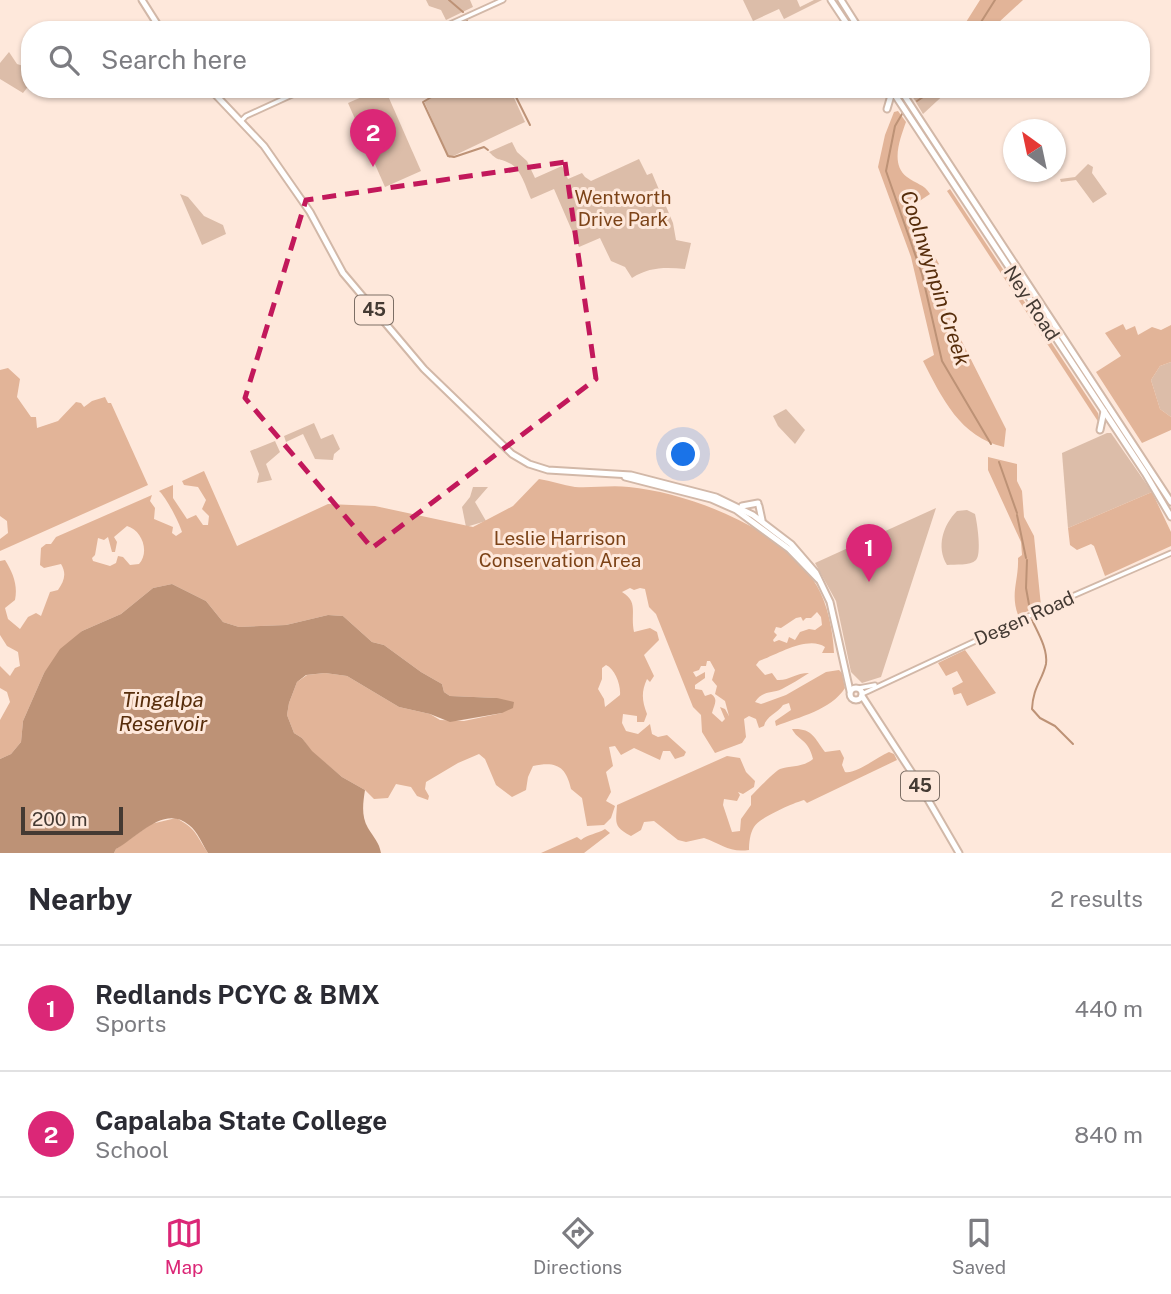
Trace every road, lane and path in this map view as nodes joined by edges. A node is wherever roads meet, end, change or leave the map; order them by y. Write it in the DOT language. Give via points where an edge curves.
graph roads {
  1 [pos="142,0"];
  2 [pos="503,0"];
  3 [pos="831,0"];
  4 [pos="841,0"];
  5 [pos="155,21"];
  6 [pos="457,21"];
  7 [pos="845,21"];
  8 [pos="854,21"];
  9 [pos="219,98"];
  10 [pos="285,98"];
  11 [pos="890,98"];
  12 [pos="897,98"];
  13 [pos="906,98"];
  14 [pos="887,109"];
  15 [pos="241,121"];
  16 [pos="1104,411"];
  17 [pos="1100,430"];
  18 [pos="623,476"];
  19 [pos="1171,502"];
  20 [pos="738,506"];
  21 [pos="1171,517"];
  22 [pos="763,521"];
  23 [pos="1171,553"];
  24 [pos="818,579"];
  25 [pos="858,693"];
  26 [pos="958,853"];
  1 -- 5 [label="main road"];
  2 -- 6 [label="street"];
  3 -- 7 [label="main road"];
  4 -- 8 [label="main road"];
  9 -- 15 [label="main road, 45"];
  10 -- 15 [label="street"];
  11 -- 14 [label="main road"];
  12 -- 16 [label="main road, Ney Road"];
  13 -- 19 [label="main road, Ney Road"];
  15 -- 18 [label="main road, 45" via="294,187 343,274 424,369 500,444 541,468"];
  16 -- 17 [label="main road"];
  16 -- 21 [label="main road, Ney Road"];
  18 -- 20 [label="main road, 45"];
  18 -- 24 [label="main road, 45" via="736,510 789,549"];
  20 -- 22 [label="main road, 45"];
  20 -- 22 [label="main road" via="758,505"];
  22 -- 24 [label="main road, 45" via="806,560"];
  23 -- 25 [label="street, Degen Road"];
  24 -- 25 [label="main road, 45" via="834,615 847,675"];
  25 -- 26 [label="main road, 45" via="909,767"];
}
